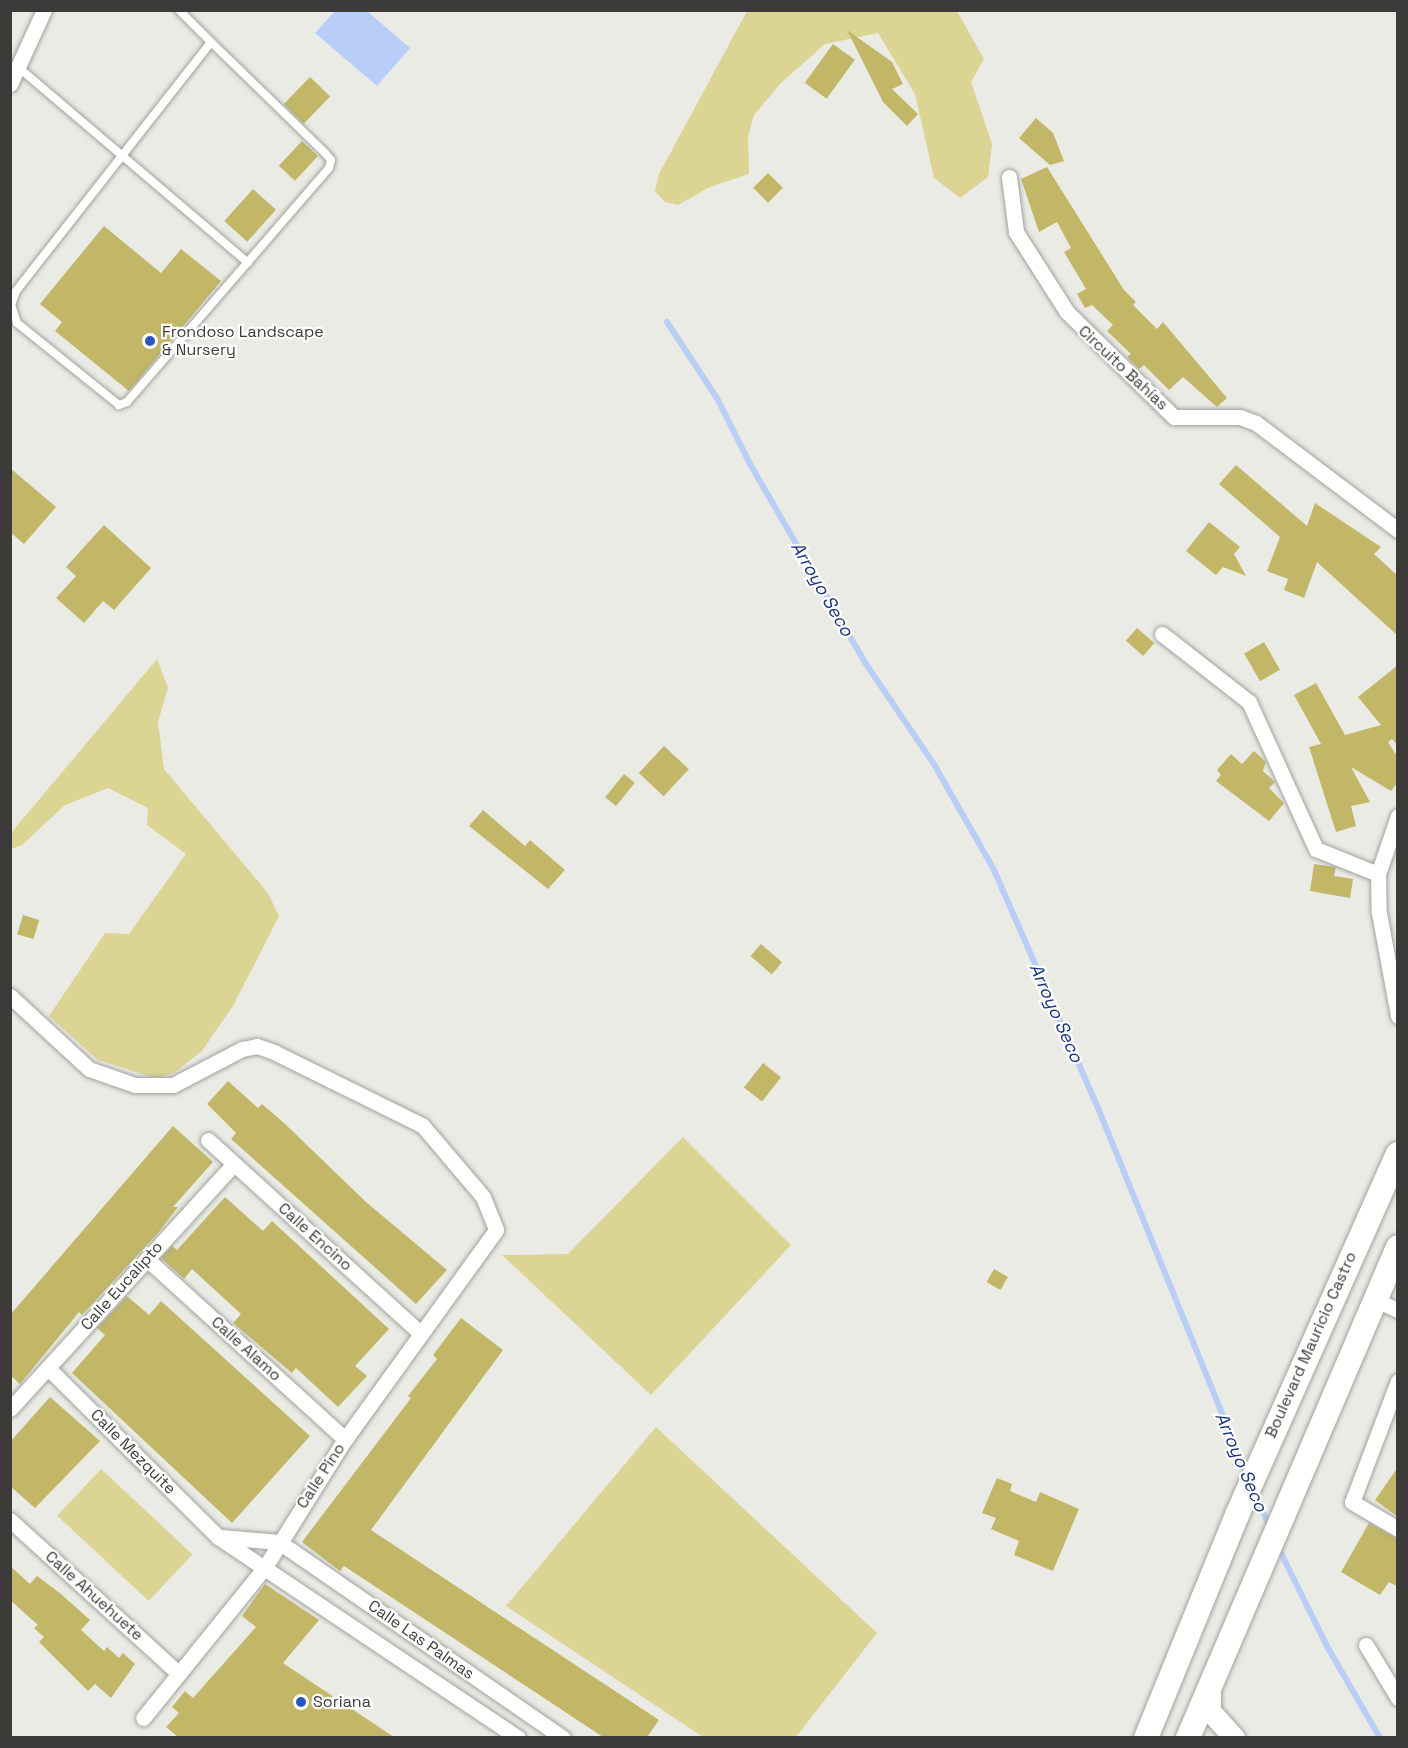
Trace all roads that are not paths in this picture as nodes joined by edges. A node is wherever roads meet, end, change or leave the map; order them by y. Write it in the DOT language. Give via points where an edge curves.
graph roads {
  1 [pos="44,10"];
  2 [pos="179,10"];
  3 [pos="211,42"];
  4 [pos="18,67"];
  5 [pos="10,84"];
  6 [pos="121,154"];
  7 [pos="1009,177"];
  8 [pos="248,263"];
  9 [pos="1397,529"];
  10 [pos="1162,634"];
  11 [pos="1398,816"];
  12 [pos="1378,874"];
  13 [pos="10,996"];
  14 [pos="1398,1016"];
  15 [pos="208,1140"];
  16 [pos="1398,1154"];
  17 [pos="234,1164"];
  18 [pos="147,1259"];
  19 [pos="1394,1261"];
  20 [pos="1374,1299"];
  21 [pos="1398,1310"];
  22 [pos="421,1334"];
  23 [pos="48,1368"];
  24 [pos="1398,1381"];
  25 [pos="10,1409"];
  26 [pos="345,1439"];
  27 [pos="10,1520"];
  28 [pos="1398,1529"];
  29 [pos="218,1537"];
  30 [pos="279,1542"];
  31 [pos="265,1567"];
  32 [pos="1366,1644"];
  33 [pos="177,1672"];
  34 [pos="1212,1680"];
  35 [pos="1398,1698"];
  36 [pos="143,1719"];
  37 [pos="518,1737"];
  38 [pos="563,1737"];
  39 [pos="1146,1737"];
  40 [pos="1188,1737"];
  41 [pos="1234,1737"];
  1 -- 4 [label="street"];
  2 -- 3 [label="lane"];
  3 -- 6 [label="lane"];
  3 -- 8 [label="lane" via="331,160 329,168"];
  4 -- 5 [label="street"];
  4 -- 6 [label="lane"];
  6 -- 8 [label="lane"];
  6 -- 8 [label="lane" via="16,291 12,315 26,331 107,399 127,402"];
  7 -- 9 [label="street, Circuito Bahías" via="1016,232 1067,312 1174,417 1224,416 1256,423"];
  10 -- 12 [label="street" via="1249,702 1316,849"];
  11 -- 12 [label="street"];
  12 -- 14 [label="street" via="1379,913"];
  13 -- 22 [label="street, Calle Pino" via="89,1069 135,1085 173,1085 249,1047 274,1052 422,1125 483,1197 496,1230"];
  15 -- 17 [label="street, Calle Encino"];
  16 -- 39 [label="main road, Boulevard Mauricio Castro" via="1237,1515"];
  17 -- 18 [label="street, Calle Eucalipto"];
  17 -- 22 [label="street, Calle Encino"];
  18 -- 23 [label="street, Calle Eucalipto"];
  18 -- 26 [label="street, Calle Alamo"];
  19 -- 20 [label="main road"];
  20 -- 21 [label="street"];
  20 -- 34 [label="main road"];
  22 -- 26 [label="street, Calle Pino"];
  23 -- 25 [label="street, Calle Eucalipto"];
  23 -- 29 [label="street, Calle Mezquite"];
  24 -- 28 [label="street" via="1352,1503"];
  26 -- 30 [label="street, Calle Pino"];
  27 -- 33 [label="street, Calle Ahuehuete"];
  29 -- 30 [label="street"];
  29 -- 31 [label="street, Calle Mezquite"];
  30 -- 31 [label="street, Calle Pino"];
  30 -- 38 [label="street, Calle Las Palmas"];
  31 -- 33 [label="street, Calle Pino"];
  31 -- 37 [label="street, Calle Las Palmas"];
  32 -- 35 [label="street"];
  33 -- 36 [label="street, Calle Pino"];
  34 -- 40 [label="main road"];
  34 -- 41 [label="main road" via="1210,1711"];
}
